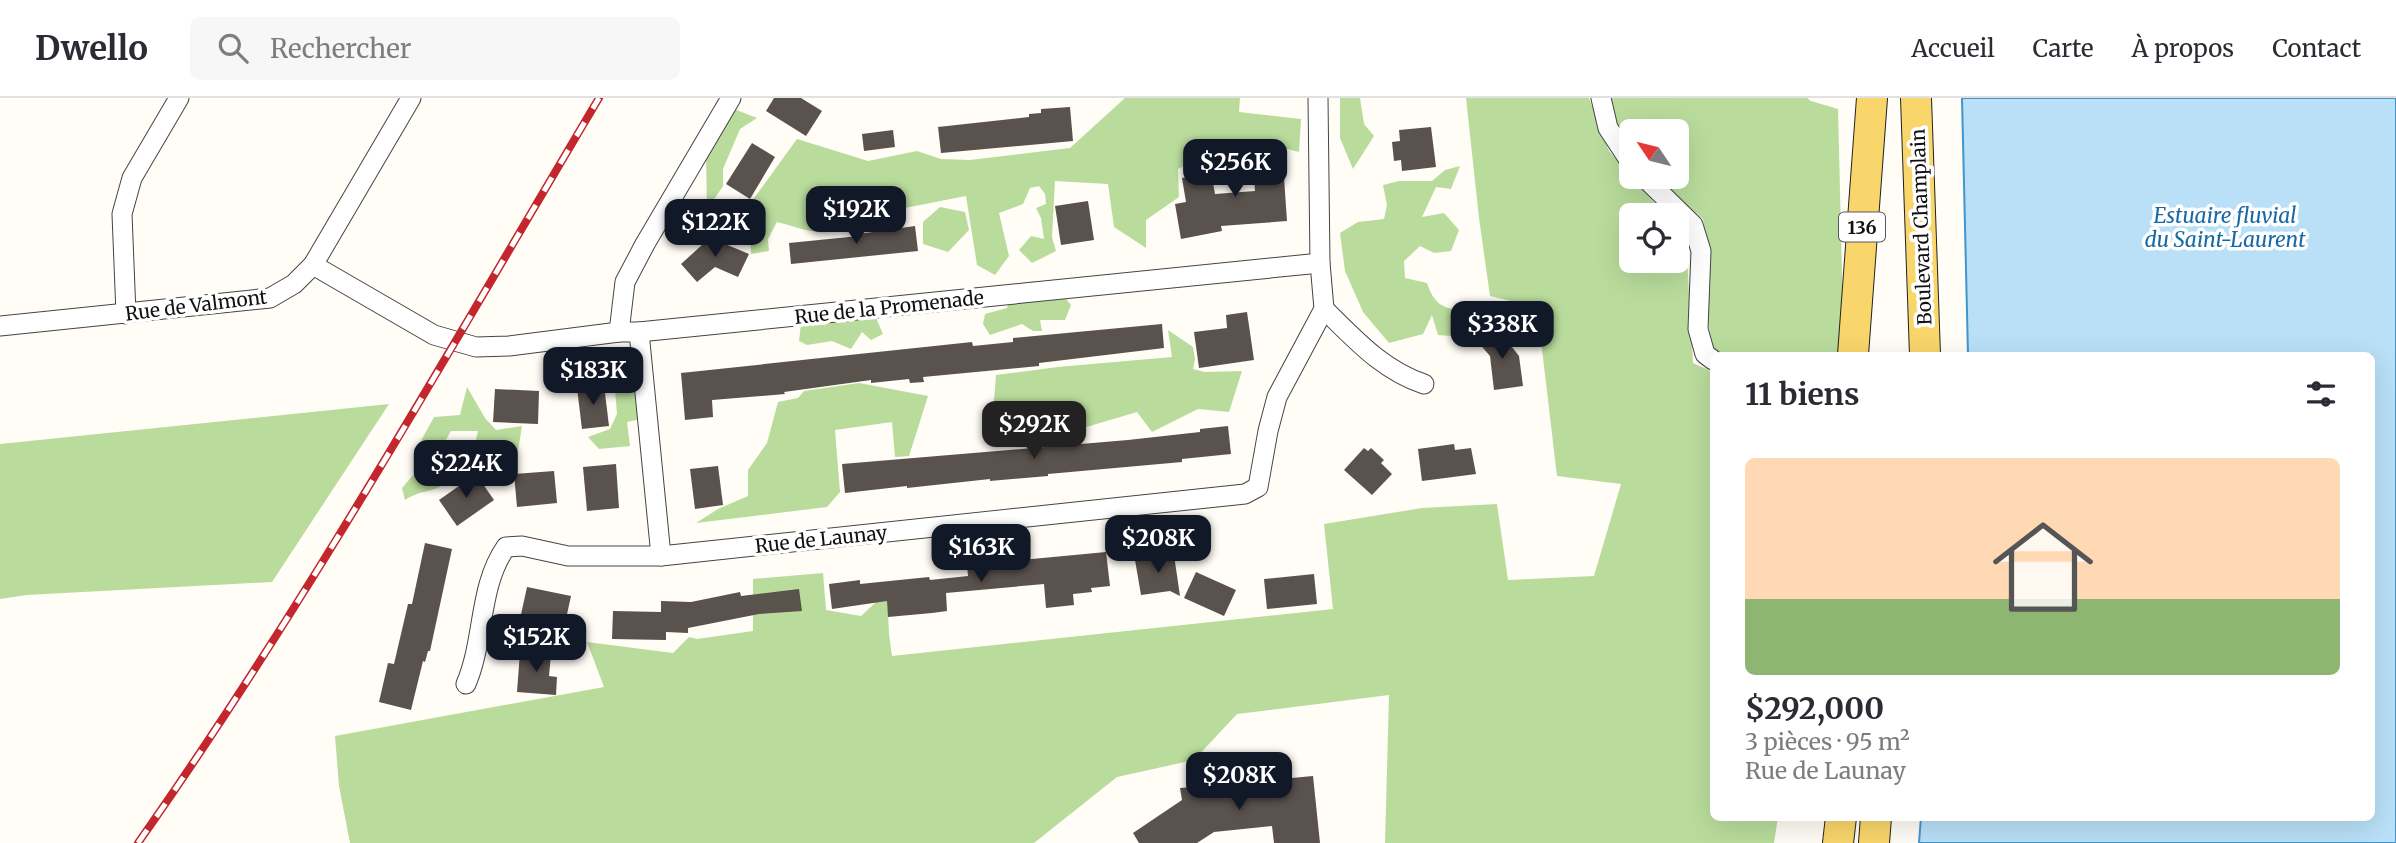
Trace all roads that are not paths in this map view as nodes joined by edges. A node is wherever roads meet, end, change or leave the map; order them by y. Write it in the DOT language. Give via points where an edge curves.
graph roads {
  1 [pos="179,98"];
  2 [pos="411,98"];
  3 [pos="731,98"];
  4 [pos="1318,98"];
  5 [pos="1601,98"];
  6 [pos="1872,98"];
  7 [pos="1916,98"];
  8 [pos="1619,145"];
  9 [pos="1656,189"];
  10 [pos="1320,262"];
  11 [pos="313,265"];
  12 [pos="1324,309"];
  13 [pos="126,314"];
  14 [pos="0,326"];
  15 [pos="629,332"];
  16 [pos="1853,352"];
  17 [pos="1925,352"];
  18 [pos="1710,358"];
  19 [pos="1424,384"];
  20 [pos="661,556"];
  21 [pos="466,684"];
  22 [pos="1841,821"];
  23 [pos="1876,821"];
  24 [pos="1838,843"];
  25 [pos="1874,843"];
  1 -- 13 [label="street" via="132,178 122,214"];
  2 -- 11 [label="street, Rue de Valmont"];
  3 -- 15 [label="street" via="625,282"];
  4 -- 10 [label="street"];
  5 -- 8 [label="street" via="1608,128"];
  6 -- 16 [label="main road, 136"];
  7 -- 17 [label="main road, Boulevard Champlain"];
  9 -- 18 [label="street" via="1693,225 1701,251 1698,329"];
  10 -- 12 [label="street"];
  10 -- 15 [label="street, Rue de la Promenade"];
  11 -- 13 [label="street, Rue de Valmont" via="295,284 270,298"];
  11 -- 15 [label="street, Rue de la Promenade" via="435,335 476,347"];
  12 -- 19 [label="street" via="1377,360"];
  12 -- 20 [label="street, Rue de Launay" via="1277,397 1258,487 1245,494"];
  13 -- 14 [label="street, Rue de Valmont"];
  15 -- 20 [label="street"];
  20 -- 21 [label="street, Rue de Launay" via="568,556 506,547 496,561 487,591"];
  22 -- 24 [label="main road"];
  23 -- 25 [label="main road"];
}
